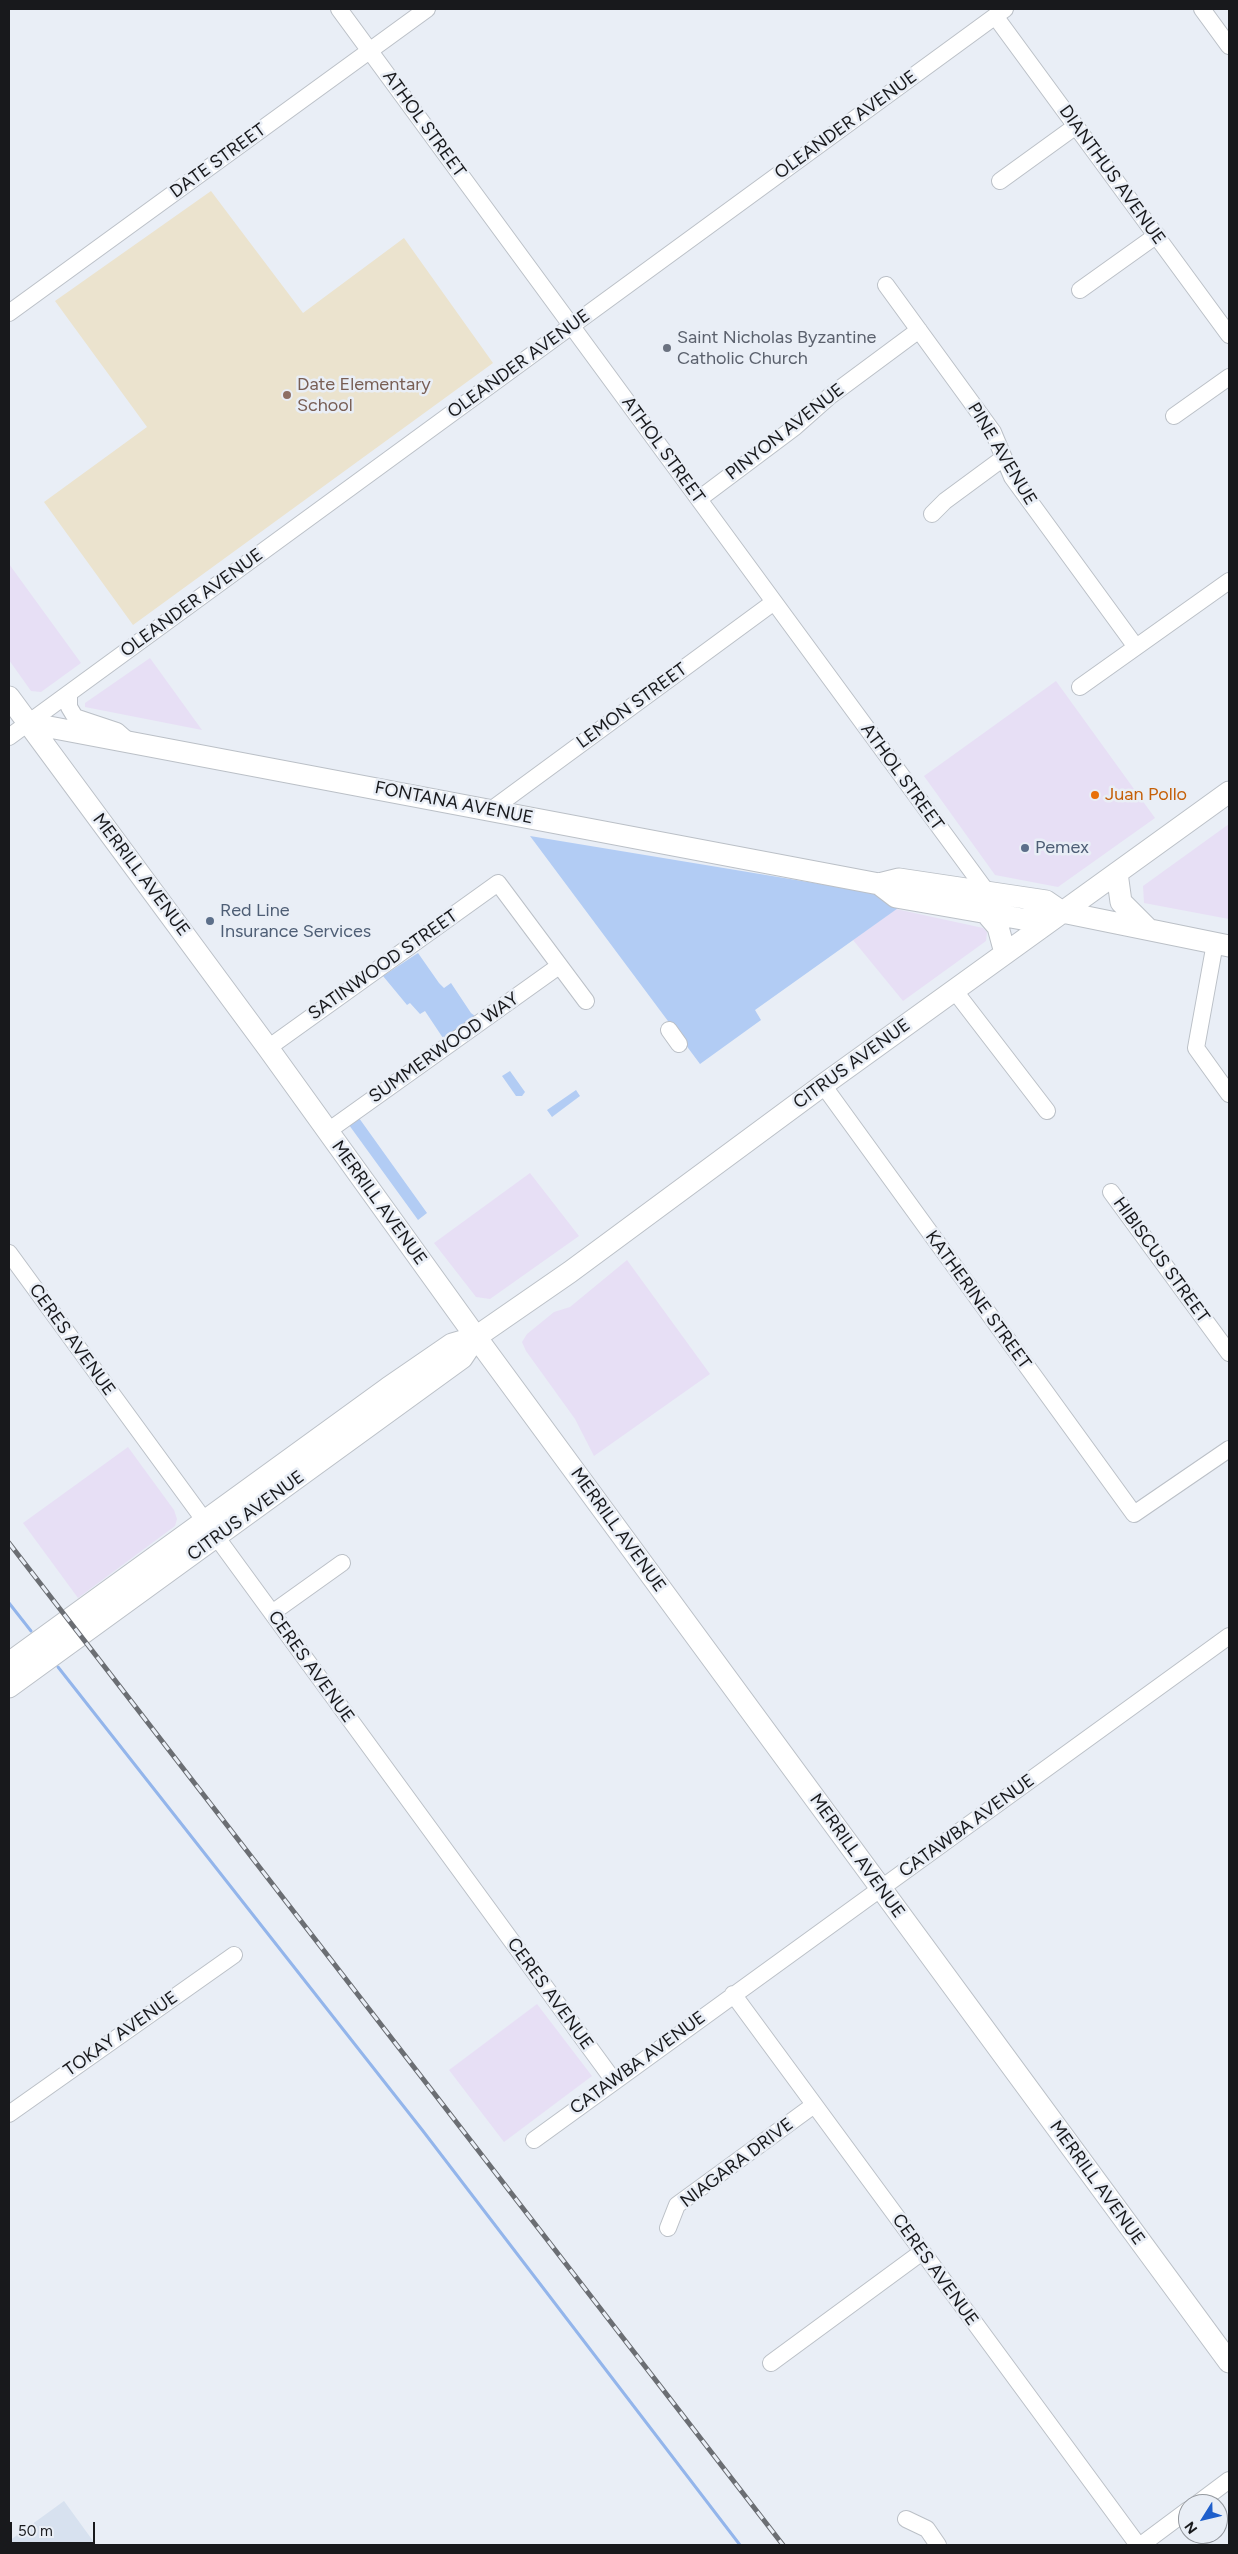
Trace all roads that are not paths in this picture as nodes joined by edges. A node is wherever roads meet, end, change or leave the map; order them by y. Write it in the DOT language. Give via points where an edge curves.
graph roads {
  1 [pos="339,9"];
  2 [pos="427,9"];
  3 [pos="1202,9"];
  4 [pos="1000,12"];
  5 [pos="1229,46"];
  6 [pos="370,51"];
  7 [pos="1076,126"];
  8 [pos="1000,181"];
  9 [pos="1157,235"];
  10 [pos="886,285"];
  11 [pos="1080,290"];
  12 [pos="9,314"];
  13 [pos="572,326"];
  14 [pos="919,330"];
  15 [pos="1229,335"];
  16 [pos="1229,376"];
  17 [pos="1174,416"];
  18 [pos="1002,459"];
  19 [pos="698,499"];
  20 [pos="932,514"];
  21 [pos="1229,581"];
  22 [pos="774,602"];
  23 [pos="1136,648"];
  24 [pos="1080,687"];
  25 [pos="69,693"];
  26 [pos="9,697"];
  27 [pos="28,723"];
  28 [pos="9,737"];
  29 [pos="130,742"];
  30 [pos="1229,792"];
  31 [pos="491,810"];
  32 [pos="1117,873"];
  33 [pos="986,902"];
  34 [pos="1062,912"];
  35 [pos="1148,929"];
  36 [pos="1222,945"];
  37 [pos="1005,953"];
  38 [pos="559,966"];
  39 [pos="954,990"];
  40 [pos="586,1001"];
  41 [pos="669,1030"];
  42 [pos="679,1044"];
  43 [pos="268,1048"];
  44 [pos="823,1085"];
  45 [pos="1229,1094"];
  46 [pos="1047,1111"];
  47 [pos="328,1131"];
  48 [pos="1111,1192"];
  49 [pos="9,1253"];
  50 [pos="476,1337"];
  51 [pos="1229,1353"];
  52 [pos="1229,1449"];
  53 [pos="211,1530"];
  54 [pos="342,1563"];
  55 [pos="272,1613"];
  56 [pos="1229,1636"];
  57 [pos="45,1649"];
  58 [pos="10,1660"];
  59 [pos="9,1687"];
  60 [pos="881,1888"];
  61 [pos="234,1955"];
  62 [pos="733,1994"];
  63 [pos="614,2081"];
  64 [pos="814,2105"];
  65 [pos="9,2114"];
  66 [pos="534,2140"];
  67 [pos="668,2228"];
  68 [pos="922,2252"];
  69 [pos="1229,2362"];
  70 [pos="771,2363"];
  71 [pos="1229,2480"];
  72 [pos="1210,2494"];
  73 [pos="1178,2517"];
  74 [pos="906,2519"];
  75 [pos="938,2545"];
  76 [pos="1139,2545"];
  1 -- 6 [label="street, ATHOL STREET"];
  2 -- 6 [label="street, DATE STREET"];
  3 -- 5 [label="street"];
  4 -- 7 [label="street, DIANTHUS AVENUE"];
  4 -- 13 [label="street, OLEANDER AVENUE"];
  6 -- 12 [label="street, DATE STREET"];
  6 -- 13 [label="street, ATHOL STREET"];
  7 -- 8 [label="street"];
  7 -- 9 [label="street, DIANTHUS AVENUE"];
  9 -- 11 [label="street"];
  9 -- 15 [label="street, DIANTHUS AVENUE"];
  10 -- 14 [label="street, PINE AVENUE"];
  13 -- 19 [label="street, ATHOL STREET"];
  13 -- 25 [label="street, OLEANDER AVENUE"];
  14 -- 18 [label="street, PINE AVENUE" via="993,432"];
  14 -- 19 [label="street, PINYON AVENUE"];
  16 -- 17 [label="street"];
  18 -- 20 [label="street"];
  18 -- 23 [label="street, PINE AVENUE"];
  19 -- 22 [label="street, ATHOL STREET"];
  21 -- 23 [label="street"];
  22 -- 31 [label="street, LEMON STREET"];
  22 -- 33 [label="street, ATHOL STREET"];
  23 -- 24 [label="street"];
  25 -- 27 [label="street, OLEANDER AVENUE"];
  25 -- 29 [label="street" via="75,717 117,731"];
  26 -- 27 [label="main road, MERRILL AVENUE"];
  27 -- 28 [label="street, OLEANDER AVENUE"];
  27 -- 29 [label="main road, FONTANA AVENUE"];
  27 -- 43 [label="main road, MERRILL AVENUE"];
  29 -- 31 [label="main road, FONTANA AVENUE"];
  30 -- 32 [label="main road, CITRUS AVENUE"];
  31 -- 33 [label="main road, FONTANA AVENUE" via="879,884 896,897"];
  32 -- 34 [label="main road, CITRUS AVENUE"];
  32 -- 35 [label="main road" via="1121,902"];
  33 -- 34 [label="main road, FONTANA AVENUE" via="1022,919"];
  33 -- 37 [label="main road" via="998,927"];
  34 -- 35 [label="main road, FONTANA AVENUE"];
  34 -- 37 [label="main road, CITRUS AVENUE"];
  35 -- 36 [label="main road, FONTANA AVENUE"];
  36 -- 45 [label="street" via="1196,1048"];
  37 -- 39 [label="main road, CITRUS AVENUE"];
  38 -- 40 [label="street"];
  38 -- 43 [label="street, SATINWOOD STREET" via="498,883"];
  38 -- 47 [label="street, SUMMERWOOD WAY"];
  39 -- 44 [label="main road, CITRUS AVENUE"];
  39 -- 46 [label="street"];
  41 -- 42 [label="street"];
  43 -- 47 [label="main road, MERRILL AVENUE"];
  44 -- 50 [label="main road, CITRUS AVENUE" via="570,1272"];
  44 -- 52 [label="street, KATHERINE STREET" via="1134,1514"];
  47 -- 50 [label="main road, MERRILL AVENUE"];
  48 -- 51 [label="street, HIBISCUS STREET"];
  49 -- 53 [label="street, CERES AVENUE"];
  50 -- 53 [label="main road, CITRUS AVENUE" via="452,1344 420,1366"];
  50 -- 60 [label="main road, MERRILL AVENUE"];
  53 -- 55 [label="street, CERES AVENUE"];
  53 -- 57 [label="main road, CITRUS AVENUE"];
  54 -- 55 [label="street"];
  55 -- 63 [label="street, CERES AVENUE"];
  56 -- 60 [label="street, CATAWBA AVENUE"];
  57 -- 58 [label="main road, CITRUS AVENUE"];
  57 -- 59 [label="main road, CITRUS AVENUE"];
  60 -- 62 [label="street, CATAWBA AVENUE"];
  60 -- 69 [label="main road, MERRILL AVENUE"];
  61 -- 65 [label="street, TOKAY AVENUE"];
  62 -- 63 [label="street, CATAWBA AVENUE"];
  62 -- 64 [label="street, CERES AVENUE"];
  63 -- 66 [label="street, CATAWBA AVENUE"];
  64 -- 67 [label="street, NIAGARA DRIVE" via="678,2205"];
  64 -- 68 [label="street, CERES AVENUE"];
  68 -- 70 [label="street"];
  68 -- 76 [label="street, CERES AVENUE"];
  71 -- 72 [label="street"];
  73 -- 76 [label="street"];
  74 -- 75 [label="street" via="927,2530"];
}
